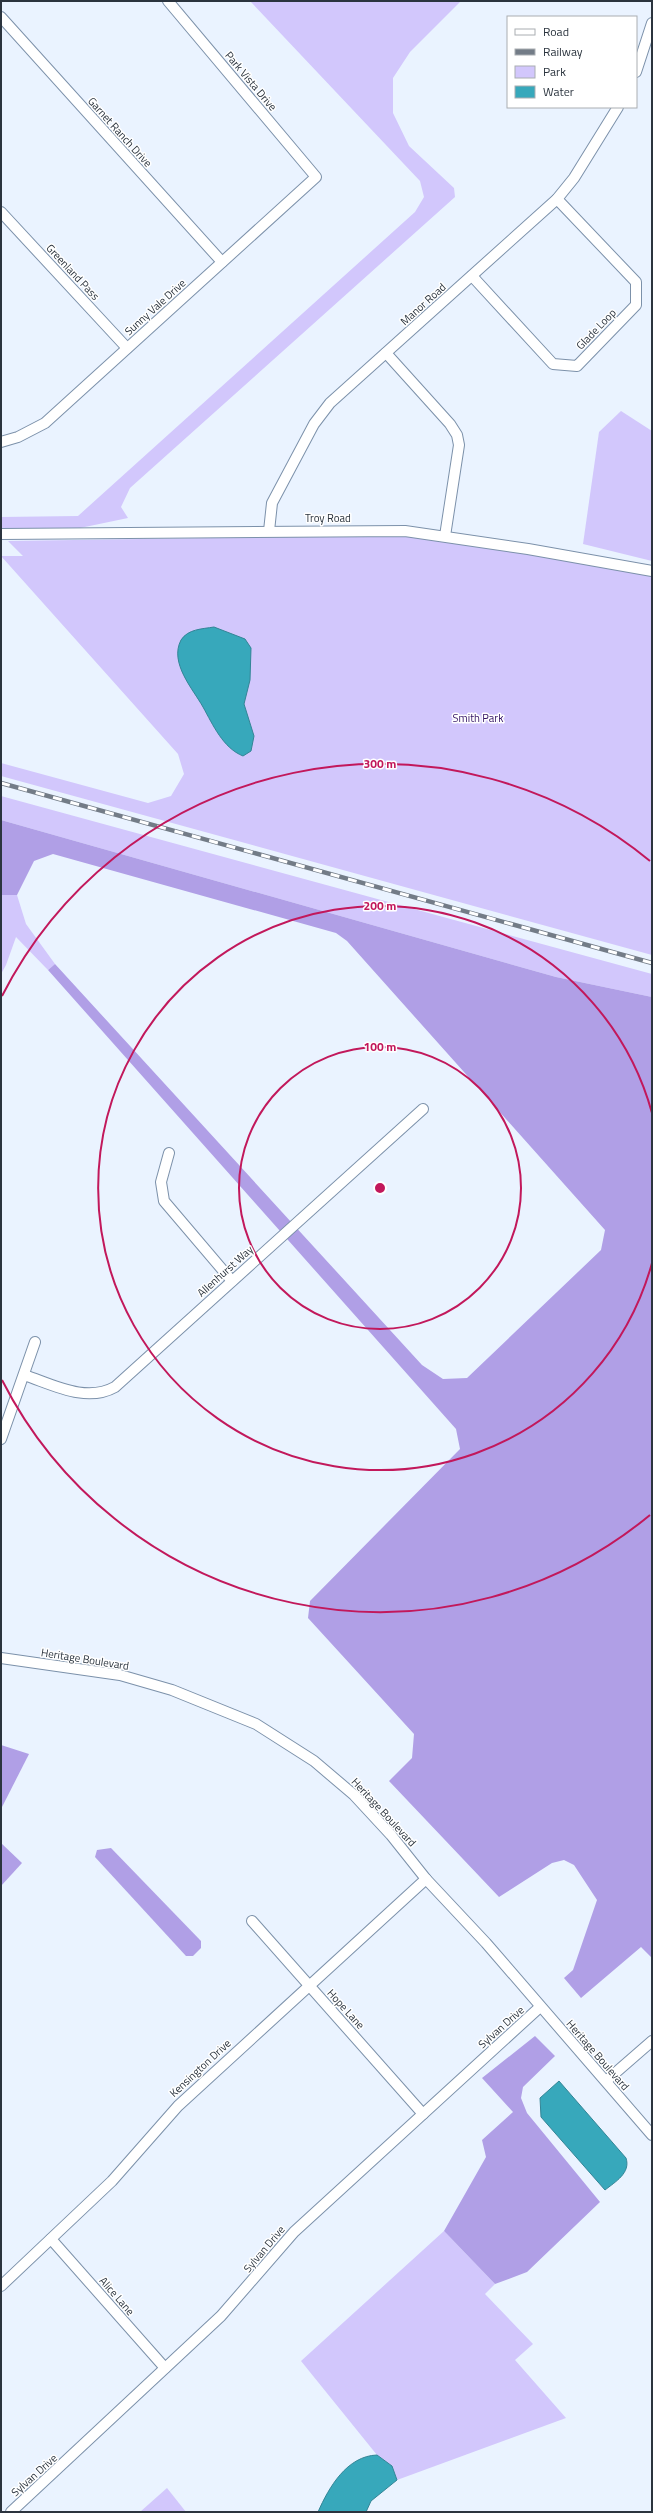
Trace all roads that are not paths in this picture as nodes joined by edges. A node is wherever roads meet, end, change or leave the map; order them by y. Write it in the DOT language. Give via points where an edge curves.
graph roads {
  1 [pos="168,1"];
  2 [pos="1,17"];
  3 [pos="652,23"];
  4 [pos="649,44"];
  5 [pos="637,70"];
  6 [pos="617,108"];
  7 [pos="316,177"];
  8 [pos="557,199"];
  9 [pos="1,212"];
  10 [pos="222,262"];
  11 [pos="472,276"];
  12 [pos="127,348"];
  13 [pos="386,353"];
  14 [pos="1,442"];
  15 [pos="269,531"];
  16 [pos="1,534"];
  17 [pos="445,536"];
  18 [pos="652,571"];
  19 [pos="423,1110"];
  20 [pos="169,1153"];
  21 [pos="232,1281"];
  22 [pos="35,1342"];
  23 [pos="24,1375"];
  24 [pos="1,1439"];
  25 [pos="1,1658"];
  26 [pos="426,1879"];
  27 [pos="252,1921"];
  28 [pos="309,1985"];
  29 [pos="540,2007"];
  30 [pos="652,2041"];
  31 [pos="606,2081"];
  32 [pos="423,2114"];
  33 [pos="652,2135"];
  34 [pos="51,2238"];
  35 [pos="1,2286"];
  36 [pos="165,2368"];
  37 [pos="11,2512"];
  1 -- 7 [label="street, Park Vista Drive"];
  2 -- 10 [label="street, Garnet Ranch Drive"];
  3 -- 4 [label="street"];
  4 -- 5 [label="street"];
  6 -- 8 [label="street, Manor Road" via="574,178"];
  7 -- 10 [label="street, Sunny Vale Drive"];
  8 -- 11 [label="street, Manor Road"];
  8 -- 11 [label="street, Glade Loop" via="636,282 636,304 578,366 553,364"];
  9 -- 12 [label="street, Greenland Pass"];
  10 -- 12 [label="street, Sunny Vale Drive"];
  11 -- 13 [label="street, Manor Road"];
  12 -- 14 [label="street, Sunny Vale Drive" via="45,423 18,437"];
  13 -- 15 [label="street, Manor Road" via="330,403 314,424 272,503"];
  13 -- 17 [label="street" via="457,435 459,445"];
  15 -- 16 [label="street, Troy Road"];
  15 -- 17 [label="street, Troy Road" via="379,530"];
  17 -- 18 [label="street, Troy Road"];
  19 -- 21 [label="street, Allenhurst Way"];
  20 -- 21 [label="street" via="161,1182 164,1201"];
  21 -- 23 [label="street, Allenhurst Way" via="115,1387 104,1394 79,1393"];
  22 -- 23 [label="street"];
  23 -- 24 [label="street"];
  25 -- 26 [label="street, Heritage Boulevard" via="120,1675 172,1690 256,1724 314,1761 354,1795 391,1835"];
  26 -- 28 [label="street, Kensington Drive"];
  26 -- 29 [label="street, Heritage Boulevard"];
  27 -- 28 [label="street, Hope Lane"];
  28 -- 32 [label="street, Hope Lane"];
  28 -- 34 [label="street, Kensington Drive" via="178,2106 112,2180"];
  29 -- 31 [label="street, Heritage Boulevard"];
  29 -- 32 [label="street, Sylvan Drive"];
  30 -- 31 [label="street"];
  31 -- 33 [label="street, Heritage Boulevard"];
  32 -- 36 [label="street, Sylvan Drive" via="294,2232 226,2311"];
  34 -- 35 [label="street, Kensington Drive"];
  34 -- 36 [label="street, Alice Lane"];
  36 -- 37 [label="street, Sylvan Drive"];
}
